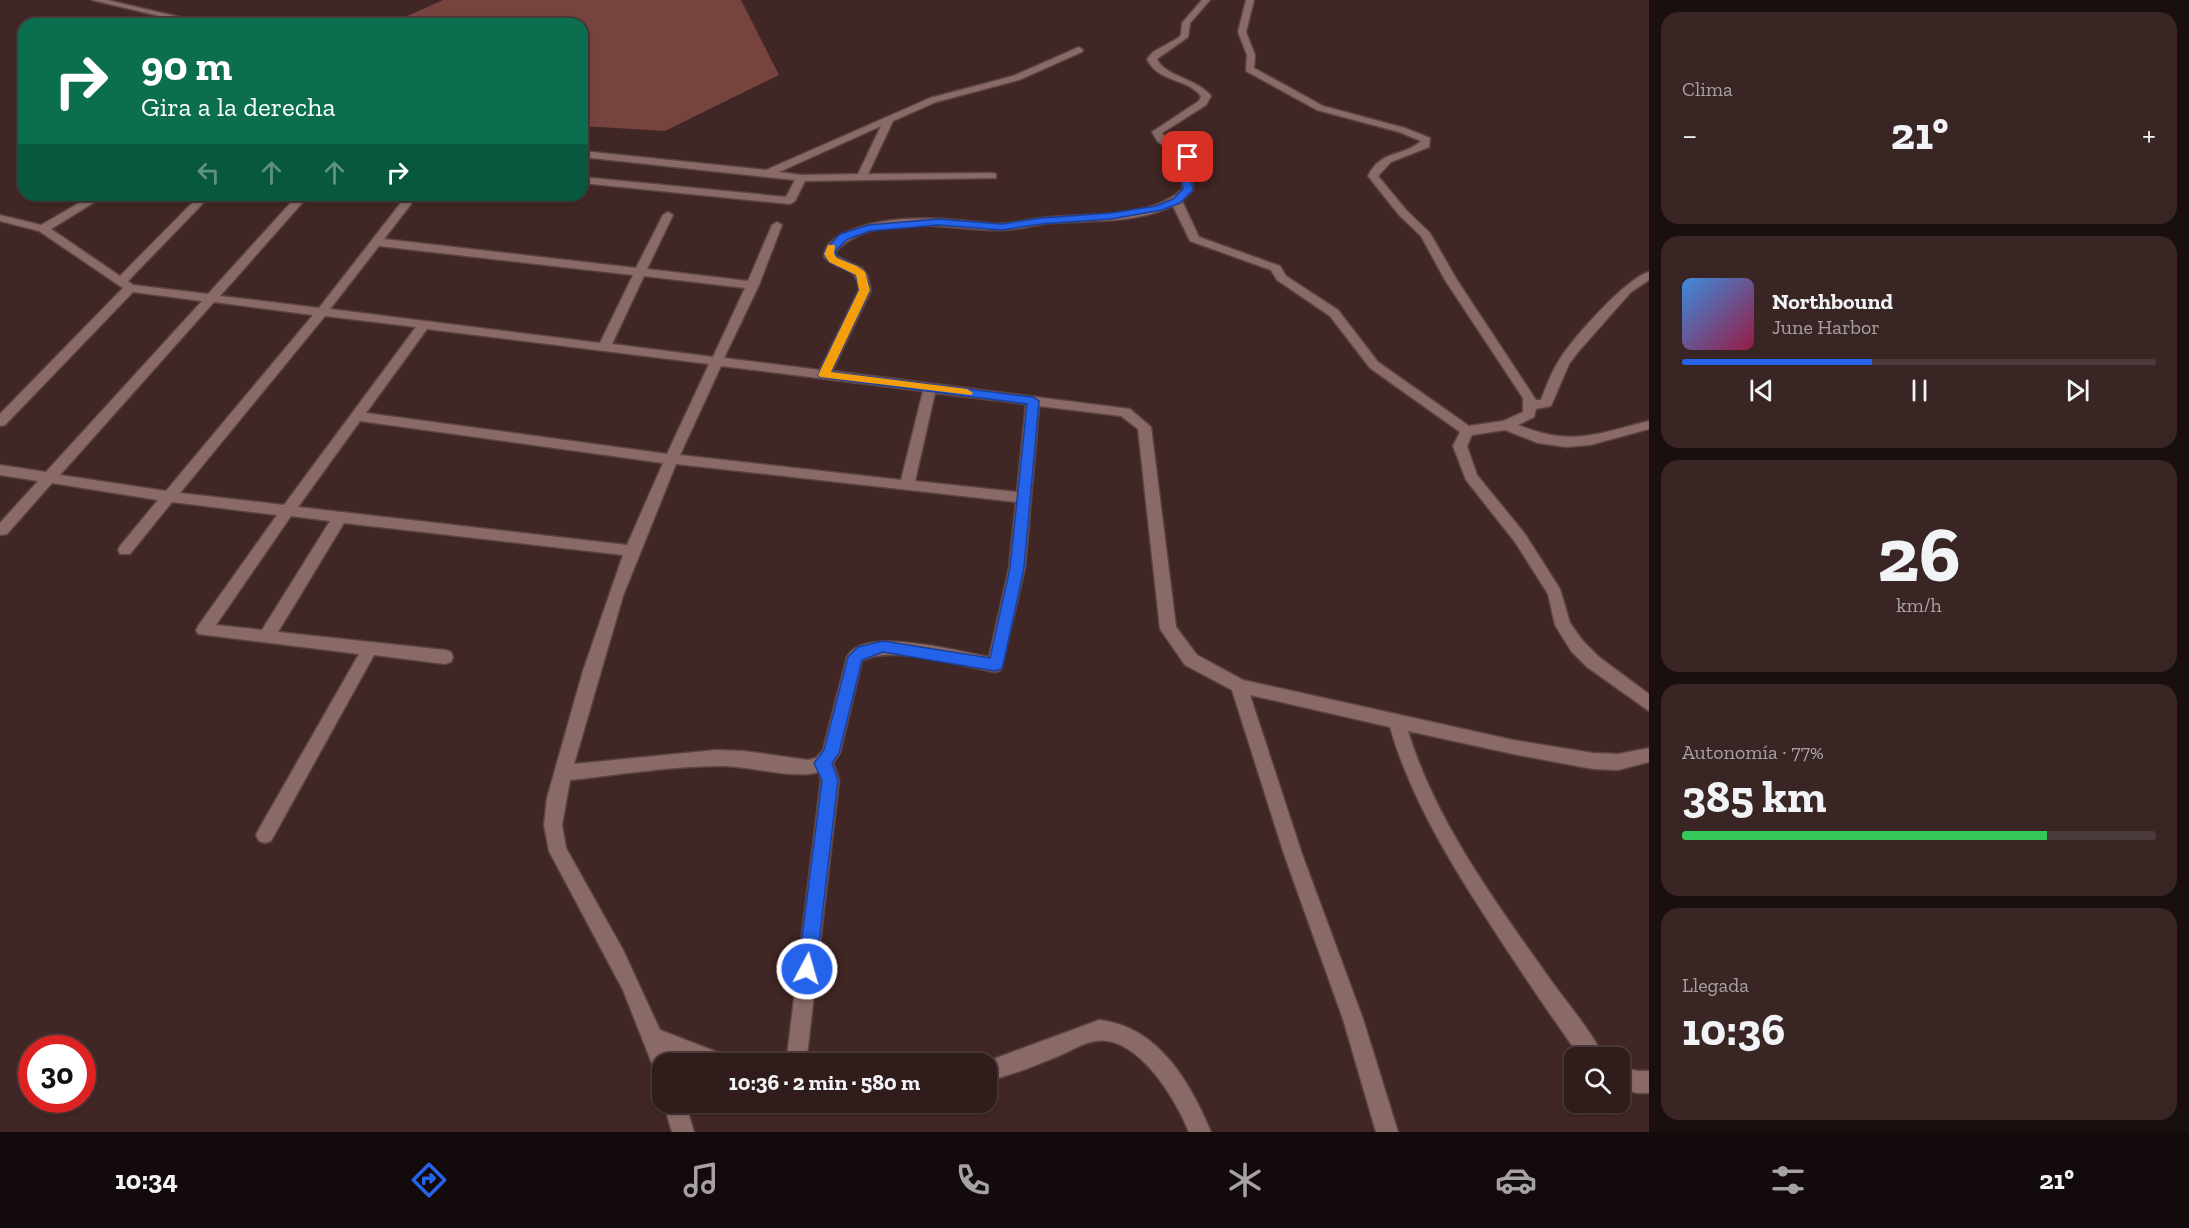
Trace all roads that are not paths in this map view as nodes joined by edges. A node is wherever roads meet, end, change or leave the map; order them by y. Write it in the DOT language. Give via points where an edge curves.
graph roads {
  1 [pos="96,0"];
  2 [pos="1206,0"];
  3 [pos="1251,0"];
  4 [pos="178,18"];
  5 [pos="1079,50"];
  6 [pos="890,118"];
  7 [pos="588,155"];
  8 [pos="767,172"];
  9 [pos="992,176"];
  10 [pos="801,178"];
  11 [pos="861,178"];
  12 [pos="588,181"];
  13 [pos="91,201"];
  14 [pos="201,201"];
  15 [pos="298,201"];
  16 [pos="408,201"];
  17 [pos="1176,201"];
  18 [pos="668,215"];
  19 [pos="0,218"];
  20 [pos="777,225"];
  21 [pos="43,230"];
  22 [pos="377,242"];
  23 [pos="641,272"];
  24 [pos="1649,275"];
  25 [pos="126,285"];
  26 [pos="753,285"];
  27 [pos="212,298"];
  28 [pos="322,312"];
  29 [pos="424,325"];
  30 [pos="604,347"];
  31 [pos="716,361"];
  32 [pos="824,375"];
  33 [pos="930,388"];
  34 [pos="1033,401"];
  35 [pos="1530,406"];
  36 [pos="357,416"];
  37 [pos="0,422"];
  38 [pos="1506,425"];
  39 [pos="1649,425"];
  40 [pos="1467,431"];
  41 [pos="671,459"];
  42 [pos="0,470"];
  43 [pos="50,478"];
  44 [pos="907,486"];
  45 [pos="169,497"];
  46 [pos="1022,498"];
  47 [pos="287,511"];
  48 [pos="340,517"];
  49 [pos="2,530"];
  50 [pos="124,550"];
  51 [pos="632,551"];
  52 [pos="267,636"];
  53 [pos="370,648"];
  54 [pos="445,657"];
  55 [pos="1239,686"];
  56 [pos="1649,704"];
  57 [pos="1397,722"];
  58 [pos="1649,755"];
  59 [pos="822,763"];
  60 [pos="564,773"];
  61 [pos="265,835"];
  62 [pos="653,1038"];
  63 [pos="1585,1047"];
  64 [pos="658,1053"];
  65 [pos="693,1053"];
  66 [pos="797,1053"];
  67 [pos="997,1068"];
  68 [pos="1630,1080"];
  69 [pos="1649,1082"];
  70 [pos="677,1113"];
  71 [pos="682,1132"];
  72 [pos="1200,1132"];
  73 [pos="1387,1132"];
  1 -- 4 [label="street"];
  2 -- 17 [label="street" via="1186,23 1181,40 1152,59 1159,69 1196,86 1206,96 1203,103 1157,132 1161,140 1182,149 1188,157 1188,190"];
  3 -- 35 [label="street" via="1242,32 1253,72 1320,108 1426,140 1425,145 1381,163 1373,176 1426,235 1451,280 1530,398"];
  5 -- 6 [label="street" via="1016,78 933,100"];
  6 -- 8 [label="street"];
  6 -- 11 [label="street"];
  7 -- 8 [label="street"];
  8 -- 10 [label="street"];
  9 -- 11 [label="street"];
  10 -- 11 [label="street"];
  10 -- 12 [label="street" via="790,201"];
  13 -- 21 [label="street"];
  14 -- 25 [label="street"];
  15 -- 27 [label="street"];
  16 -- 22 [label="street"];
  17 -- 32 [label="street" via="1130,214 1002,227 938,222 851,233 837,241 829,254 837,263 861,274 865,290"];
  17 -- 40 [label="street" via="1194,239 1276,268 1281,278 1334,314 1374,365"];
  18 -- 23 [label="street"];
  19 -- 21 [label="street"];
  20 -- 26 [label="street"];
  21 -- 25 [label="street"];
  22 -- 23 [label="street"];
  22 -- 28 [label="street"];
  23 -- 26 [label="street"];
  23 -- 30 [label="street"];
  24 -- 35 [label="street" via="1627,290 1574,349 1563,363 1546,403"];
  25 -- 27 [label="street"];
  25 -- 37 [label="street"];
  26 -- 31 [label="street"];
  27 -- 28 [label="street"];
  27 -- 43 [label="street"];
  28 -- 29 [label="street"];
  28 -- 45 [label="street"];
  29 -- 30 [label="street"];
  29 -- 36 [label="street"];
  30 -- 31 [label="street"];
  31 -- 32 [label="street"];
  31 -- 41 [label="street"];
  32 -- 33 [label="street"];
  33 -- 34 [label="street"];
  33 -- 44 [label="street"];
  34 -- 46 [label="street"];
  34 -- 55 [label="street" via="1125,412 1144,427 1168,629 1191,660"];
  35 -- 38 [label="street" via="1530,414"];
  36 -- 41 [label="street"];
  36 -- 47 [label="street"];
  38 -- 39 [label="street" via="1556,442"];
  38 -- 40 [label="street"];
  40 -- 56 [label="street" via="1460,446 1471,477 1520,538 1555,593 1563,625 1577,646"];
  41 -- 44 [label="street"];
  41 -- 51 [label="street"];
  42 -- 43 [label="street"];
  43 -- 45 [label="street"];
  43 -- 49 [label="street"];
  44 -- 46 [label="street"];
  45 -- 47 [label="street"];
  45 -- 50 [label="street"];
  46 -- 59 [label="street" via="1017,568 995,665 893,647 864,651 855,657 831,753"];
  47 -- 48 [label="street"];
  47 -- 52 [label="street" via="204,630"];
  48 -- 51 [label="street"];
  48 -- 52 [label="street"];
  51 -- 60 [label="street" via="583,699"];
  52 -- 53 [label="street"];
  53 -- 54 [label="street"];
  53 -- 61 [label="street"];
  55 -- 57 [label="street"];
  55 -- 73 [label="street" via="1293,854 1353,1019"];
  57 -- 58 [label="street" via="1593,761 1618,762"];
  57 -- 63 [label="street" via="1410,768 1427,805 1537,981"];
  59 -- 60 [label="street" via="801,768 716,758"];
  59 -- 66 [label="street" via="830,780"];
  60 -- 62 [label="street" via="553,816 554,840 614,948"];
  62 -- 64 [label="street"];
  62 -- 65 [label="street"];
  67 -- 72 [label="street" via="1087,1033 1109,1030 1123,1034 1136,1041 1163,1068"];
  68 -- 69 [label="street"];
  70 -- 71 [label="street"];
}
